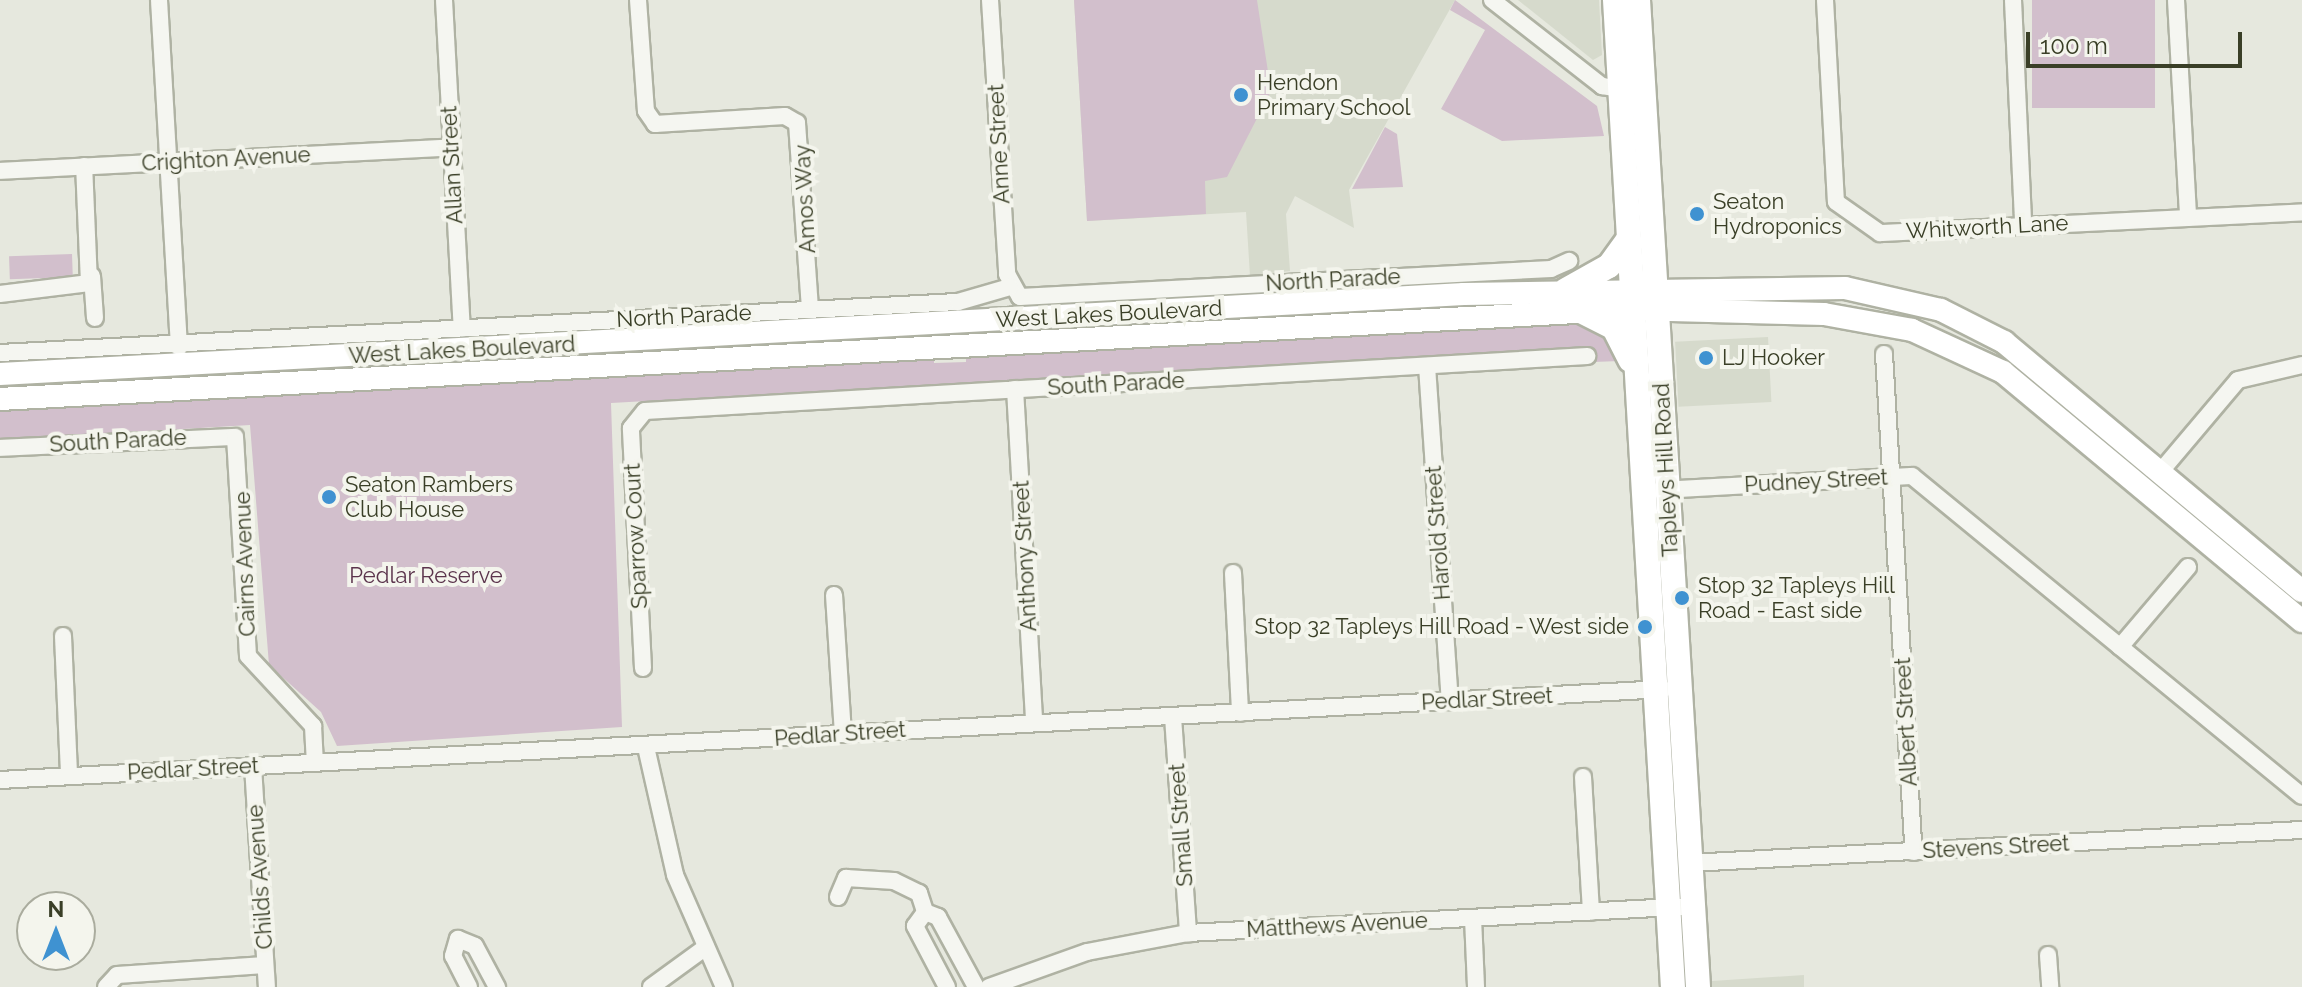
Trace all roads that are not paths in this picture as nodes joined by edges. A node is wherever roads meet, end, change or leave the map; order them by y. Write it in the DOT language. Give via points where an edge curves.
graph roads {
  1 [pos="159,0"];
  2 [pos="444,0"];
  3 [pos="638,0"];
  4 [pos="990,0"];
  5 [pos="1492,0"];
  6 [pos="1615,0"];
  7 [pos="1638,0"];
  8 [pos="1825,0"];
  9 [pos="2013,0"];
  10 [pos="2176,0"];
  11 [pos="1644,89"];
  12 [pos="1620,90"];
  13 [pos="451,147"];
  14 [pos="168,162"];
  15 [pos="84,166"];
  16 [pos="0,171"];
  17 [pos="2302,212"];
  18 [pos="2188,218"];
  19 [pos="2023,224"];
  20 [pos="1628,240"];
  21 [pos="1569,261"];
  22 [pos="1449,274"];
  23 [pos="92,276"];
  24 [pos="1010,287"];
  25 [pos="1566,290"];
  26 [pos="0,294"];
  27 [pos="1464,294"];
  28 [pos="1074,295"];
  29 [pos="1656,297"];
  30 [pos="1632,298"];
  31 [pos="810,308"];
  32 [pos="1583,312"];
  33 [pos="1094,314"];
  34 [pos="95,318"];
  35 [pos="462,329"];
  36 [pos="179,347"];
  37 [pos="0,353"];
  38 [pos="1884,354"];
  39 [pos="1587,356"];
  40 [pos="2302,365"];
  41 [pos="1427,366"];
  42 [pos="0,374"];
  43 [pos="1636,378"];
  44 [pos="1015,389"];
  45 [pos="0,399"];
  46 [pos="645,411"];
  47 [pos="235,437"];
  48 [pos="0,448"];
  49 [pos="2161,471"];
  50 [pos="1892,477"];
  51 [pos="1668,489"];
  52 [pos="2145,490"];
  53 [pos="1643,491"];
  54 [pos="2188,567"];
  55 [pos="1233,573"];
  56 [pos="2302,591"];
  57 [pos="834,595"];
  58 [pos="2302,621"];
  59 [pos="63,636"];
  60 [pos="2120,647"];
  61 [pos="643,668"];
  62 [pos="1679,688"];
  63 [pos="1655,689"];
  64 [pos="1450,701"];
  65 [pos="1240,713"];
  66 [pos="1173,717"];
  67 [pos="1034,722"];
  68 [pos="843,734"];
  69 [pos="646,747"];
  70 [pos="315,762"];
  71 [pos="253,766"];
  72 [pos="69,776"];
  73 [pos="1583,777"];
  74 [pos="0,780"];
  75 [pos="2302,796"];
  76 [pos="2302,830"];
  77 [pos="1914,852"];
  78 [pos="1690,863"];
  79 [pos="838,897"];
  80 [pos="1693,906"];
  81 [pos="1668,908"];
  82 [pos="925,912"];
  83 [pos="1591,912"];
  84 [pos="1473,918"];
  85 [pos="1188,933"];
  86 [pos="706,947"];
  87 [pos="2048,955"];
  88 [pos="265,965"];
  89 [pos="106,987"];
  90 [pos="267,987"];
  91 [pos="469,987"];
  92 [pos="497,987"];
  93 [pos="651,987"];
  94 [pos="724,987"];
  95 [pos="947,987"];
  96 [pos="976,987"];
  97 [pos="989,987"];
  98 [pos="1476,987"];
  99 [pos="1673,987"];
  100 [pos="1698,987"];
  101 [pos="2050,987"];
  1 -- 14 [label="street"];
  2 -- 13 [label="street, Allan Street"];
  3 -- 31 [label="street, Amos Way" via="646,111 655,124 785,116 797,123"];
  4 -- 24 [label="street, Anne Street"];
  5 -- 12 [label="street" via="1602,86"];
  6 -- 12 [label="main road, Tapleys Hill Road"];
  7 -- 11 [label="main road, Tapleys Hill Road"];
  8 -- 19 [label="street, Whitworth Lane" via="1836,202 1880,233"];
  9 -- 19 [label="street"];
  10 -- 18 [label="street"];
  11 -- 12 [label="street"];
  11 -- 29 [label="main road, Tapleys Hill Road"];
  12 -- 20 [label="main road, Tapleys Hill Road"];
  13 -- 14 [label="street, Crighton Avenue"];
  13 -- 35 [label="street, Allan Street"];
  14 -- 15 [label="street, Crighton Avenue"];
  14 -- 36 [label="street"];
  15 -- 16 [label="street, Crighton Avenue"];
  15 -- 23 [label="street"];
  17 -- 18 [label="street, Whitworth Lane"];
  18 -- 19 [label="street, Whitworth Lane"];
  20 -- 25 [label="main road" via="1609,266"];
  20 -- 30 [label="main road, Tapleys Hill Road"];
  21 -- 22 [label="street, North Parade" via="1551,269"];
  22 -- 27 [label="street"];
  22 -- 28 [label="street, North Parade"];
  23 -- 26 [label="street" via="84,288"];
  23 -- 34 [label="street"];
  24 -- 28 [label="street, North Parade" via="1020,297"];
  24 -- 31 [label="street, North Parade" via="981,300"];
  25 -- 27 [label="main road, West Lakes Boulevard"];
  25 -- 30 [label="main road, West Lakes Boulevard"];
  27 -- 33 [label="main road, West Lakes Boulevard"];
  28 -- 33 [label="street"];
  29 -- 30 [label="main road, West Lakes Boulevard"];
  29 -- 49 [label="main road, West Lakes Boulevard" via="1845,288 1941,310 2025,357"];
  29 -- 51 [label="main road, Tapleys Hill Road"];
  29 -- 52 [label="main road, West Lakes Boulevard" via="1824,314 1912,330 2003,372"];
  30 -- 32 [label="main road, West Lakes Boulevard"];
  30 -- 43 [label="main road, Tapleys Hill Road"];
  31 -- 35 [label="street, North Parade"];
  32 -- 43 [label="main road" via="1614,328"];
  32 -- 45 [label="main road, West Lakes Boulevard"];
  33 -- 42 [label="main road, West Lakes Boulevard"];
  35 -- 36 [label="street, North Parade"];
  36 -- 37 [label="street, North Parade"];
  38 -- 50 [label="street, Albert Street"];
  39 -- 41 [label="street, South Parade"];
  40 -- 49 [label="street" via="2238,380"];
  41 -- 44 [label="street, South Parade"];
  41 -- 64 [label="street, Harold Street"];
  43 -- 53 [label="main road, Tapleys Hill Road"];
  44 -- 46 [label="street, South Parade"];
  44 -- 67 [label="street, Anthony Street"];
  46 -- 61 [label="street, Sparrow Court" via="631,428"];
  47 -- 48 [label="street, South Parade"];
  47 -- 70 [label="street, Cairns Avenue" via="248,656 313,726"];
  49 -- 52 [label="main road"];
  49 -- 56 [label="main road, West Lakes Boulevard"];
  50 -- 51 [label="street, Pudney Street"];
  50 -- 60 [label="street, Pudney Street" via="1912,476"];
  50 -- 77 [label="street, Albert Street"];
  51 -- 53 [label="street, Pudney Street"];
  51 -- 62 [label="main road, Tapleys Hill Road"];
  52 -- 58 [label="main road, West Lakes Boulevard"];
  53 -- 63 [label="main road, Tapleys Hill Road"];
  54 -- 60 [label="street"];
  55 -- 65 [label="street"];
  57 -- 68 [label="street"];
  59 -- 72 [label="street"];
  60 -- 75 [label="street, Pudney Street"];
  62 -- 63 [label="street, Pedlar Street"];
  62 -- 78 [label="main road, Tapleys Hill Road"];
  63 -- 64 [label="street, Pedlar Street"];
  63 -- 81 [label="main road, Tapleys Hill Road"];
  64 -- 65 [label="street, Pedlar Street"];
  65 -- 66 [label="street, Pedlar Street"];
  66 -- 67 [label="street, Pedlar Street"];
  66 -- 85 [label="street, Small Street"];
  67 -- 68 [label="street, Pedlar Street"];
  68 -- 69 [label="street, Pedlar Street"];
  69 -- 70 [label="street, Pedlar Street"];
  69 -- 86 [label="street" via="670,860"];
  70 -- 71 [label="street, Pedlar Street"];
  71 -- 72 [label="street, Pedlar Street"];
  71 -- 88 [label="street, Childs Avenue"];
  72 -- 74 [label="street, Pedlar Street"];
  73 -- 83 [label="street"];
  76 -- 77 [label="street, Stevens Street"];
  77 -- 78 [label="street, Stevens Street"];
  78 -- 80 [label="main road, Tapleys Hill Road"];
  79 -- 82 [label="street" via="846,878 894,881 919,893"];
  80 -- 81 [label="street, Matthews Avenue"];
  80 -- 100 [label="main road, Tapleys Hill Road"];
  81 -- 83 [label="street, Matthews Avenue"];
  81 -- 99 [label="main road, Tapleys Hill Road"];
  82 -- 95 [label="street" via="915,926"];
  82 -- 96 [label="street" via="938,917"];
  83 -- 84 [label="street, Matthews Avenue"];
  84 -- 85 [label="street, Matthews Avenue"];
  84 -- 98 [label="street"];
  85 -- 97 [label="street, Matthews Avenue" via="1087,952"];
  86 -- 93 [label="street"];
  86 -- 94 [label="street"];
  87 -- 101 [label="street"];
  88 -- 89 [label="street" via="117,975"];
  88 -- 90 [label="street, Childs Avenue"];
  91 -- 92 [label="street" via="453,956 458,939 475,946"];
}
